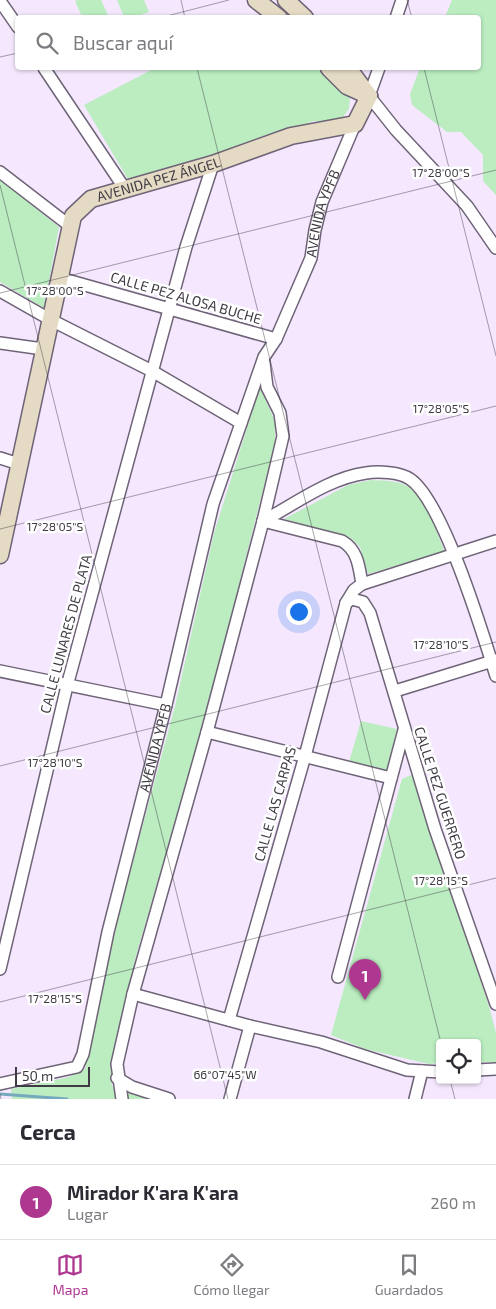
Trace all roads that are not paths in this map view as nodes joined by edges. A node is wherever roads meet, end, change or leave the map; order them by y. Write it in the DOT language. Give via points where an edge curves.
graph roads {
  1 [pos="256,0"];
  2 [pos="286,0"];
  3 [pos="402,0"];
  4 [pos="0,1"];
  5 [pos="275,15"];
  6 [pos="302,15"];
  7 [pos="397,15"];
  8 [pos="15,24"];
  9 [pos="45,70"];
  10 [pos="331,70"];
  11 [pos="350,70"];
  12 [pos="377,70"];
  13 [pos="369,96"];
  14 [pos="355,124"];
  15 [pos="213,164"];
  16 [pos="0,172"];
  17 [pos="124,189"];
  18 [pos="70,226"];
  19 [pos="496,248"];
  20 [pos="60,278"];
  21 [pos="0,291"];
  22 [pos="169,309"];
  23 [pos="51,320"];
  24 [pos="276,339"];
  25 [pos="0,343"];
  26 [pos="43,349"];
  27 [pos="264,357"];
  28 [pos="152,371"];
  29 [pos="241,423"];
  30 [pos="0,458"];
  31 [pos="20,464"];
  32 [pos="4,510"];
  33 [pos="263,521"];
  34 [pos="496,542"];
  35 [pos="0,555"];
  36 [pos="454,555"];
  37 [pos="362,584"];
  38 [pos="349,601"];
  39 [pos="494,661"];
  40 [pos="0,671"];
  41 [pos="496,676"];
  42 [pos="66,686"];
  43 [pos="395,691"];
  44 [pos="166,706"];
  45 [pos="404,730"];
  46 [pos="207,732"];
  47 [pos="305,756"];
  48 [pos="391,778"];
  49 [pos="0,969"];
  50 [pos="338,976"];
  51 [pos="492,978"];
  52 [pos="133,994"];
  53 [pos="496,1004"];
  54 [pos="229,1020"];
  55 [pos="250,1026"];
  56 [pos="496,1069"];
  57 [pos="422,1070"];
  58 [pos="481,1070"];
  59 [pos="436,1072"];
  60 [pos="117,1078"];
  61 [pos="0,1084"];
  62 [pos="122,1099"];
  63 [pos="169,1099"];
  64 [pos="230,1099"];
  65 [pos="414,1099"];
  1 -- 5 [label="street"];
  2 -- 6 [label="street"];
  3 -- 7 [label="street"];
  4 -- 8 [label="street"];
  9 -- 17 [label="street"];
  10 -- 13 [label="street" via="347,86"];
  11 -- 13 [label="street"];
  12 -- 13 [label="street, AVENIDA YPFB"];
  13 -- 14 [label="street, AVENIDA YPFB"];
  13 -- 19 [label="street" via="467,206"];
  14 -- 15 [label="street, AVENIDA PEZ ÁNGEL" via="291,136"];
  14 -- 24 [label="street, AVENIDA YPFB" via="322,202 311,258"];
  15 -- 17 [label="street, AVENIDA PEZ ÁNGEL"];
  15 -- 22 [label="street, CALLE LUNARES DE PLATA"];
  16 -- 18 [label="street"];
  17 -- 18 [label="street, AVENIDA PEZ ÁNGEL" via="91,199 79,208"];
  18 -- 20 [label="street, AVENIDA PEZ ÁNGEL"];
  20 -- 22 [label="street, CALLE PEZ ALOSA BUCHE"];
  20 -- 23 [label="street, AVENIDA PEZ ÁNGEL"];
  21 -- 23 [label="street"];
  22 -- 24 [label="street, CALLE PEZ ALOSA BUCHE"];
  22 -- 28 [label="street, CALLE LUNARES DE PLATA"];
  23 -- 26 [label="street, AVENIDA PEZ ÁNGEL"];
  23 -- 28 [label="street"];
  24 -- 27 [label="street, AVENIDA YPFB"];
  25 -- 26 [label="street"];
  26 -- 31 [label="street, AVENIDA PEZ ÁNGEL"];
  27 -- 29 [label="street, AVENIDA YPFB"];
  27 -- 33 [label="street" via="265,380 280,413 283,436"];
  28 -- 29 [label="street"];
  28 -- 42 [label="street, CALLE LUNARES DE PLATA"];
  29 -- 44 [label="street, AVENIDA YPFB" via="213,504"];
  30 -- 31 [label="street"];
  31 -- 32 [label="street, AVENIDA PEZ ÁNGEL"];
  32 -- 35 [label="street, AVENIDA PEZ ÁNGEL"];
  33 -- 36 [label="street" via="339,479 367,472 394,474 409,478 424,491"];
  33 -- 37 [label="street" via="342,541 350,546 356,556"];
  33 -- 46 [label="street"];
  34 -- 36 [label="street"];
  36 -- 37 [label="street"];
  36 -- 39 [label="street"];
  37 -- 38 [label="street" via="354,590"];
  38 -- 43 [label="street, CALLE PEZ GUERRERO" via="358,599 366,606"];
  38 -- 47 [label="street, CALLE LAS CARPAS"];
  39 -- 41 [label="street"];
  39 -- 43 [label="street"];
  40 -- 42 [label="street"];
  42 -- 44 [label="street"];
  42 -- 49 [label="street, CALLE LUNARES DE PLATA"];
  43 -- 45 [label="street, CALLE PEZ GUERRERO"];
  44 -- 61 [label="street, AVENIDA YPFB" via="108,932 83,1054 77,1067"];
  45 -- 48 [label="street"];
  45 -- 51 [label="street, CALLE PEZ GUERRERO" via="435,829"];
  46 -- 47 [label="street"];
  46 -- 52 [label="street"];
  47 -- 48 [label="street"];
  47 -- 54 [label="street, CALLE LAS CARPAS"];
  48 -- 50 [label="street"];
  51 -- 53 [label="street, CALLE PEZ GUERRERO"];
  52 -- 54 [label="street"];
  52 -- 60 [label="street" via="117,1064"];
  54 -- 55 [label="street"];
  55 -- 57 [label="street" via="320,1042 407,1070"];
  55 -- 64 [label="street"];
  56 -- 58 [label="street"];
  57 -- 59 [label="street"];
  57 -- 65 [label="street"];
  60 -- 62 [label="street"];
  60 -- 63 [label="street" via="132,1087"];
}
